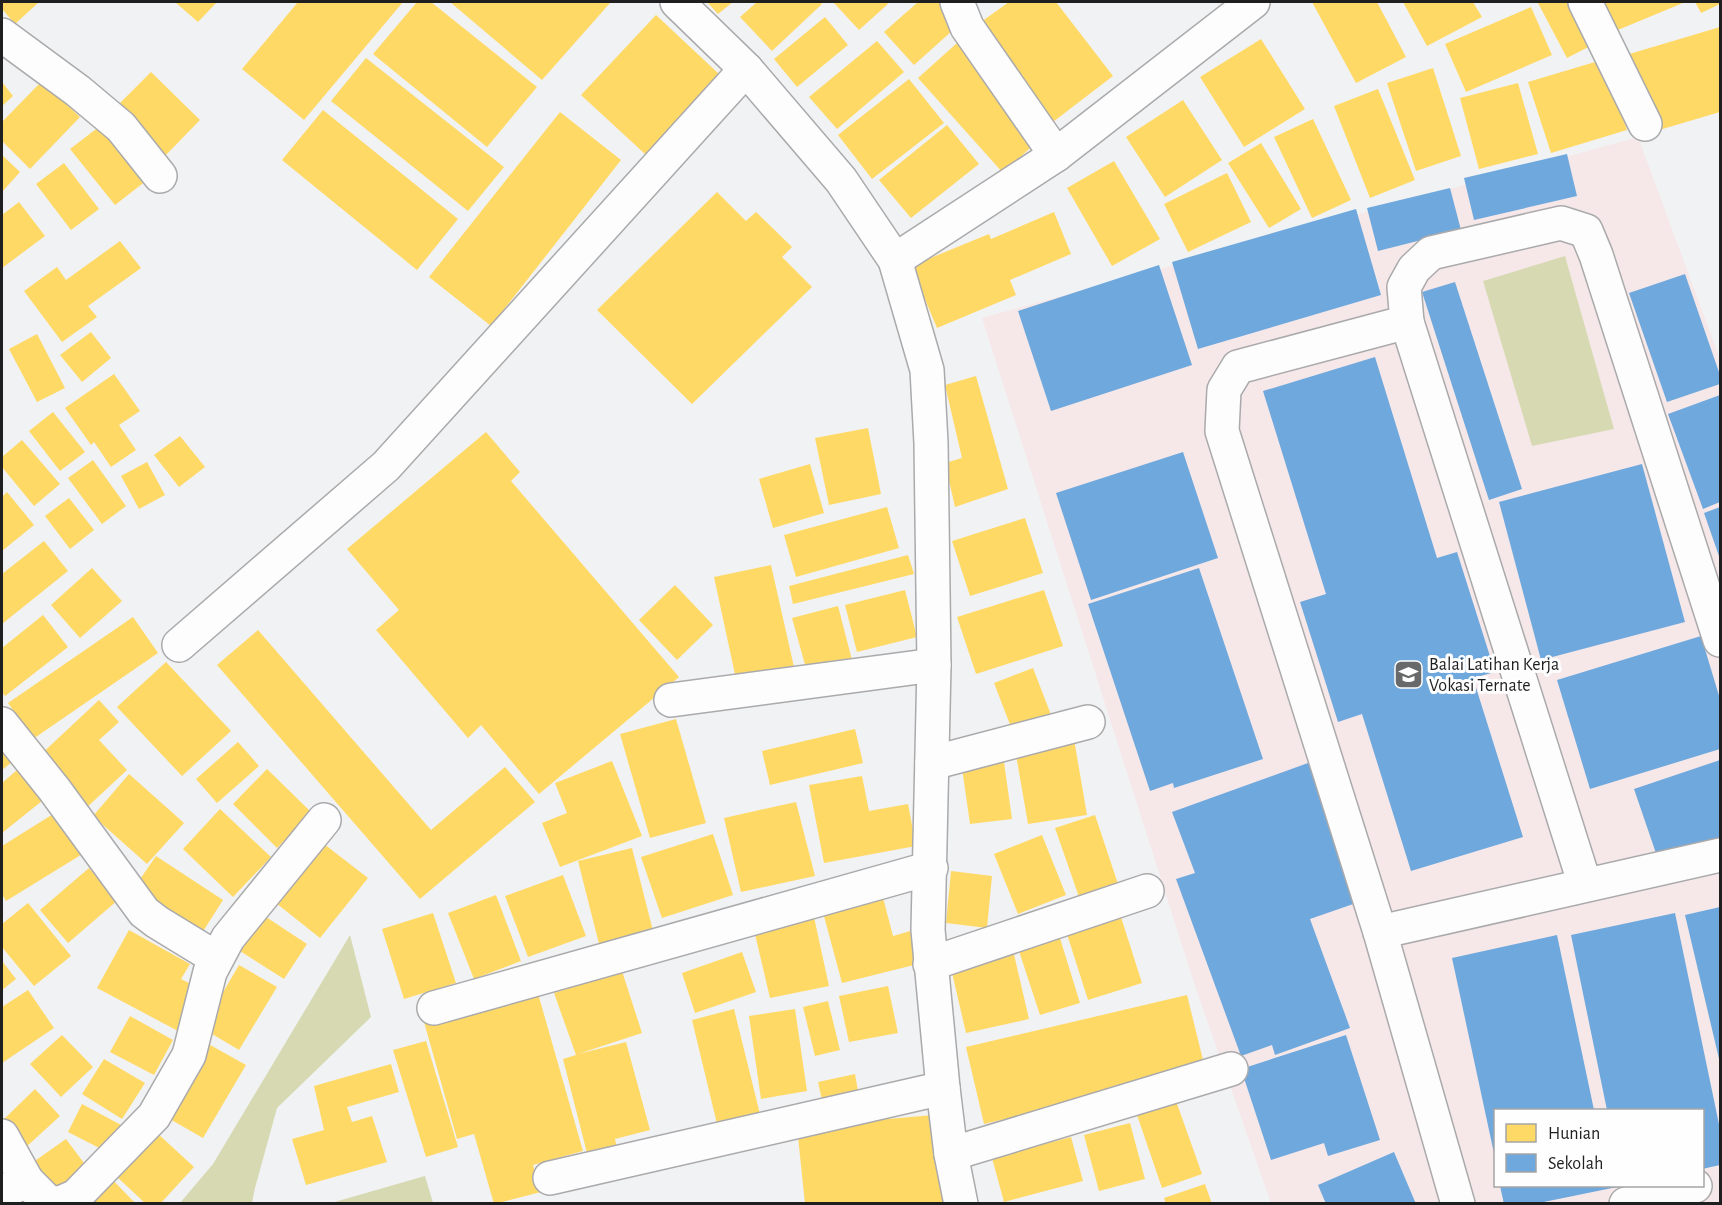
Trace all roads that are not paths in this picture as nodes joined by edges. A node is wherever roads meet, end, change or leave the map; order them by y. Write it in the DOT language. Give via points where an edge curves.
graph roads {
  1 [pos="677,2"];
  2 [pos="957,2"];
  3 [pos="1253,2"];
  4 [pos="1586,2"];
  5 [pos="2,34"];
  6 [pos="746,69"];
  7 [pos="1645,124"];
  8 [pos="1056,155"];
  9 [pos="160,176"];
  10 [pos="895,260"];
  11 [pos="1407,322"];
  12 [pos="1720,640"];
  13 [pos="179,645"];
  14 [pos="934,665"];
  15 [pos="670,700"];
  16 [pos="1088,722"];
  17 [pos="2,724"];
  18 [pos="932,763"];
  19 [pos="324,820"];
  20 [pos="1720,855"];
  21 [pos="931,868"];
  22 [pos="1585,885"];
  23 [pos="1147,891"];
  24 [pos="1380,932"];
  25 [pos="216,958"];
  26 [pos="930,964"];
  27 [pos="434,1008"];
  28 [pos="1230,1069"];
  29 [pos="943,1088"];
  30 [pos="2,1136"];
  31 [pos="951,1154"];
  32 [pos="550,1178"];
  33 [pos="1720,1179"];
  34 [pos="1704,1183"];
  35 [pos="14,1186"];
  36 [pos="1687,1187"];
  37 [pos="961,1203"];
  38 [pos="1458,1203"];
  39 [pos="1626,1203"];
  1 -- 6 [label="street"];
  2 -- 8 [label="street" via="967,27"];
  3 -- 8 [label="street"];
  4 -- 7 [label="street"];
  5 -- 9 [label="street" via="121,127"];
  6 -- 10 [label="street" via="841,180"];
  6 -- 13 [label="street" via="386,466"];
  8 -- 10 [label="street"];
  10 -- 14 [label="street" via="927,370"];
  11 -- 12 [label="street" via="1404,287 1414,269 1431,253 1561,223 1586,231"];
  11 -- 22 [label="street"];
  11 -- 24 [label="street" via="1238,367 1224,390 1222,431"];
  14 -- 15 [label="street"];
  14 -- 18 [label="street"];
  16 -- 18 [label="street"];
  17 -- 25 [label="street" via="144,912"];
  18 -- 21 [label="street"];
  19 -- 25 [label="street"];
  20 -- 22 [label="street"];
  21 -- 26 [label="street"];
  21 -- 27 [label="street"];
  22 -- 24 [label="street"];
  23 -- 26 [label="street"];
  24 -- 38 [label="street"];
  25 -- 35 [label="street" via="189,1055 154,1116 76,1196 60,1203 48,1202"];
  26 -- 29 [label="street"];
  28 -- 31 [label="street"];
  29 -- 31 [label="street"];
  29 -- 32 [label="street"];
  30 -- 35 [label="street"];
  31 -- 37 [label="street"];
  33 -- 34 [label="street"];
  36 -- 39 [label="street"];
}
